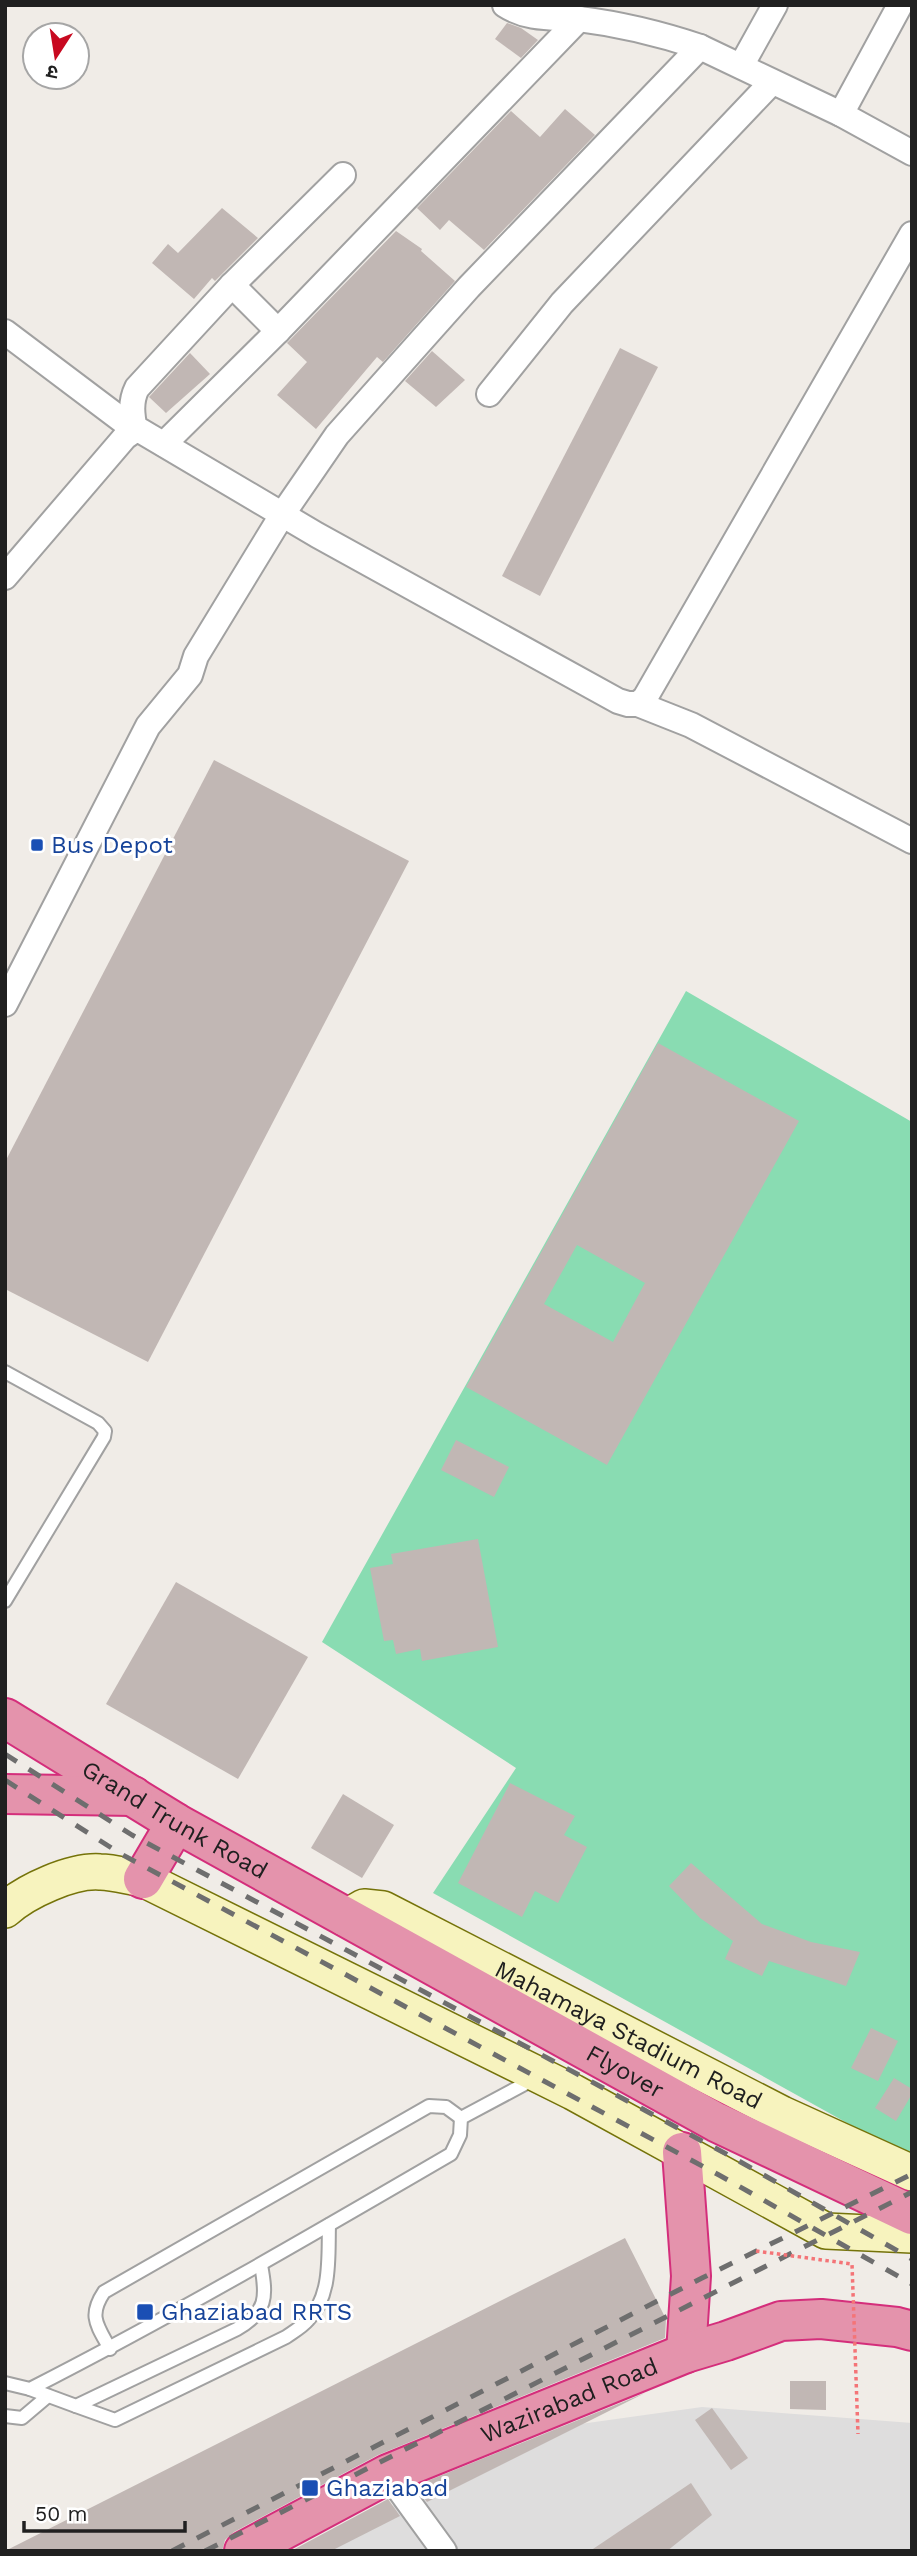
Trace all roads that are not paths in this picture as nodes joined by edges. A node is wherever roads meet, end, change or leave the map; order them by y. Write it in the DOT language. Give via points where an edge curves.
graph roads {
  1 [pos="505,5"];
  2 [pos="775,5"];
  3 [pos="900,5"];
  4 [pos="539,11"];
  5 [pos="579,19"];
  6 [pos="700,47"];
  7 [pos="741,66"];
  8 [pos="772,82"];
  9 [pos="841,114"];
  10 [pos="912,153"];
  11 [pos="343,175"];
  12 [pos="912,234"];
  13 [pos="232,285"];
  14 [pos="278,331"];
  15 [pos="5,332"];
  16 [pos="489,394"];
  17 [pos="135,429"];
  18 [pos="164,444"];
  19 [pos="282,515"];
  20 [pos="5,577"];
  21 [pos="638,704"];
  22 [pos="912,841"];
  23 [pos="5,1004"];
  24 [pos="5,1372"];
  25 [pos="5,1601"];
  26 [pos="5,1718"];
  27 [pos="5,1794"];
  28 [pos="134,1796"];
  29 [pos="176,1824"];
  30 [pos="143,1879"];
  31 [pos="5,1910"];
  32 [pos="356,1924"];
  33 [pos="540,2076"];
  34 [pos="461,2118"];
  35 [pos="682,2152"];
  36 [pos="912,2173"];
  37 [pos="912,2215"];
  38 [pos="329,2225"];
  39 [pos="912,2235"];
  40 [pos="261,2265"];
  41 [pos="907,2328"];
  42 [pos="110,2349"];
  43 [pos="686,2353"];
  44 [pos="5,2383"];
  45 [pos="30,2389"];
  46 [pos="48,2396"];
  47 [pos="76,2406"];
  48 [pos="5,2416"];
  49 [pos="388,2474"];
  50 [pos="244,2551"];
  51 [pos="444,2551"];
  1 -- 4 [label="street" via="515,11"];
  2 -- 7 [label="street"];
  3 -- 9 [label="street"];
  4 -- 5 [label="street"];
  5 -- 6 [label="street"];
  5 -- 14 [label="street"];
  6 -- 7 [label="street"];
  6 -- 19 [label="street" via="424,336 337,435"];
  7 -- 8 [label="street"];
  8 -- 9 [label="street"];
  8 -- 16 [label="street" via="562,303"];
  9 -- 10 [label="street"];
  11 -- 13 [label="street"];
  12 -- 21 [label="street"];
  13 -- 14 [label="street"];
  13 -- 17 [label="street" via="137,388 131,408"];
  14 -- 18 [label="street"];
  15 -- 17 [label="street"];
  17 -- 18 [label="street"];
  17 -- 20 [label="street"];
  18 -- 19 [label="street"];
  19 -- 21 [label="street" via="618,701"];
  19 -- 23 [label="street" via="196,656 190,675 148,726"];
  21 -- 22 [label="street" via="691,725"];
  24 -- 25 [label="lane" via="98,1423 105,1432"];
  26 -- 28 [label="highway, Grand Trunk Road"];
  27 -- 28 [label="highway"];
  28 -- 29 [label="highway, Grand Trunk Road"];
  29 -- 30 [label="highway"];
  29 -- 32 [label="highway, Grand Trunk Road"];
  30 -- 31 [label="main road" via="99,1871 80,1874 15,1901"];
  30 -- 33 [label="main road"];
  32 -- 36 [label="main road, Mahamaya Stadium Road" via="364,1907 383,1909 782,2114"];
  32 -- 37 [label="highway, Flyover" via="716,2122"];
  33 -- 34 [label="lane"];
  33 -- 35 [label="main road"];
  34 -- 38 [label="lane" via="460,2135 451,2154"];
  34 -- 42 [label="lane" via="446,2107 429,2106 104,2292 95,2305 94,2321"];
  35 -- 39 [label="main road" via="826,2231"];
  35 -- 43 [label="highway" via="691,2276"];
  38 -- 40 [label="lane"];
  38 -- 47 [label="lane" via="323,2297 310,2319 286,2337 115,2420"];
  40 -- 42 [label="lane"];
  40 -- 47 [label="lane" via="264,2301 255,2319"];
  41 -- 43 [label="highway, Wazirabad Road" via="821,2319 781,2321"];
  42 -- 45 [label="lane"];
  43 -- 49 [label="highway, Wazirabad Road"];
  44 -- 45 [label="lane"];
  45 -- 46 [label="lane"];
  46 -- 47 [label="lane"];
  46 -- 48 [label="lane" via="22,2418"];
  49 -- 50 [label="highway, Wazirabad Road"];
  49 -- 51 [label="street"];
}
